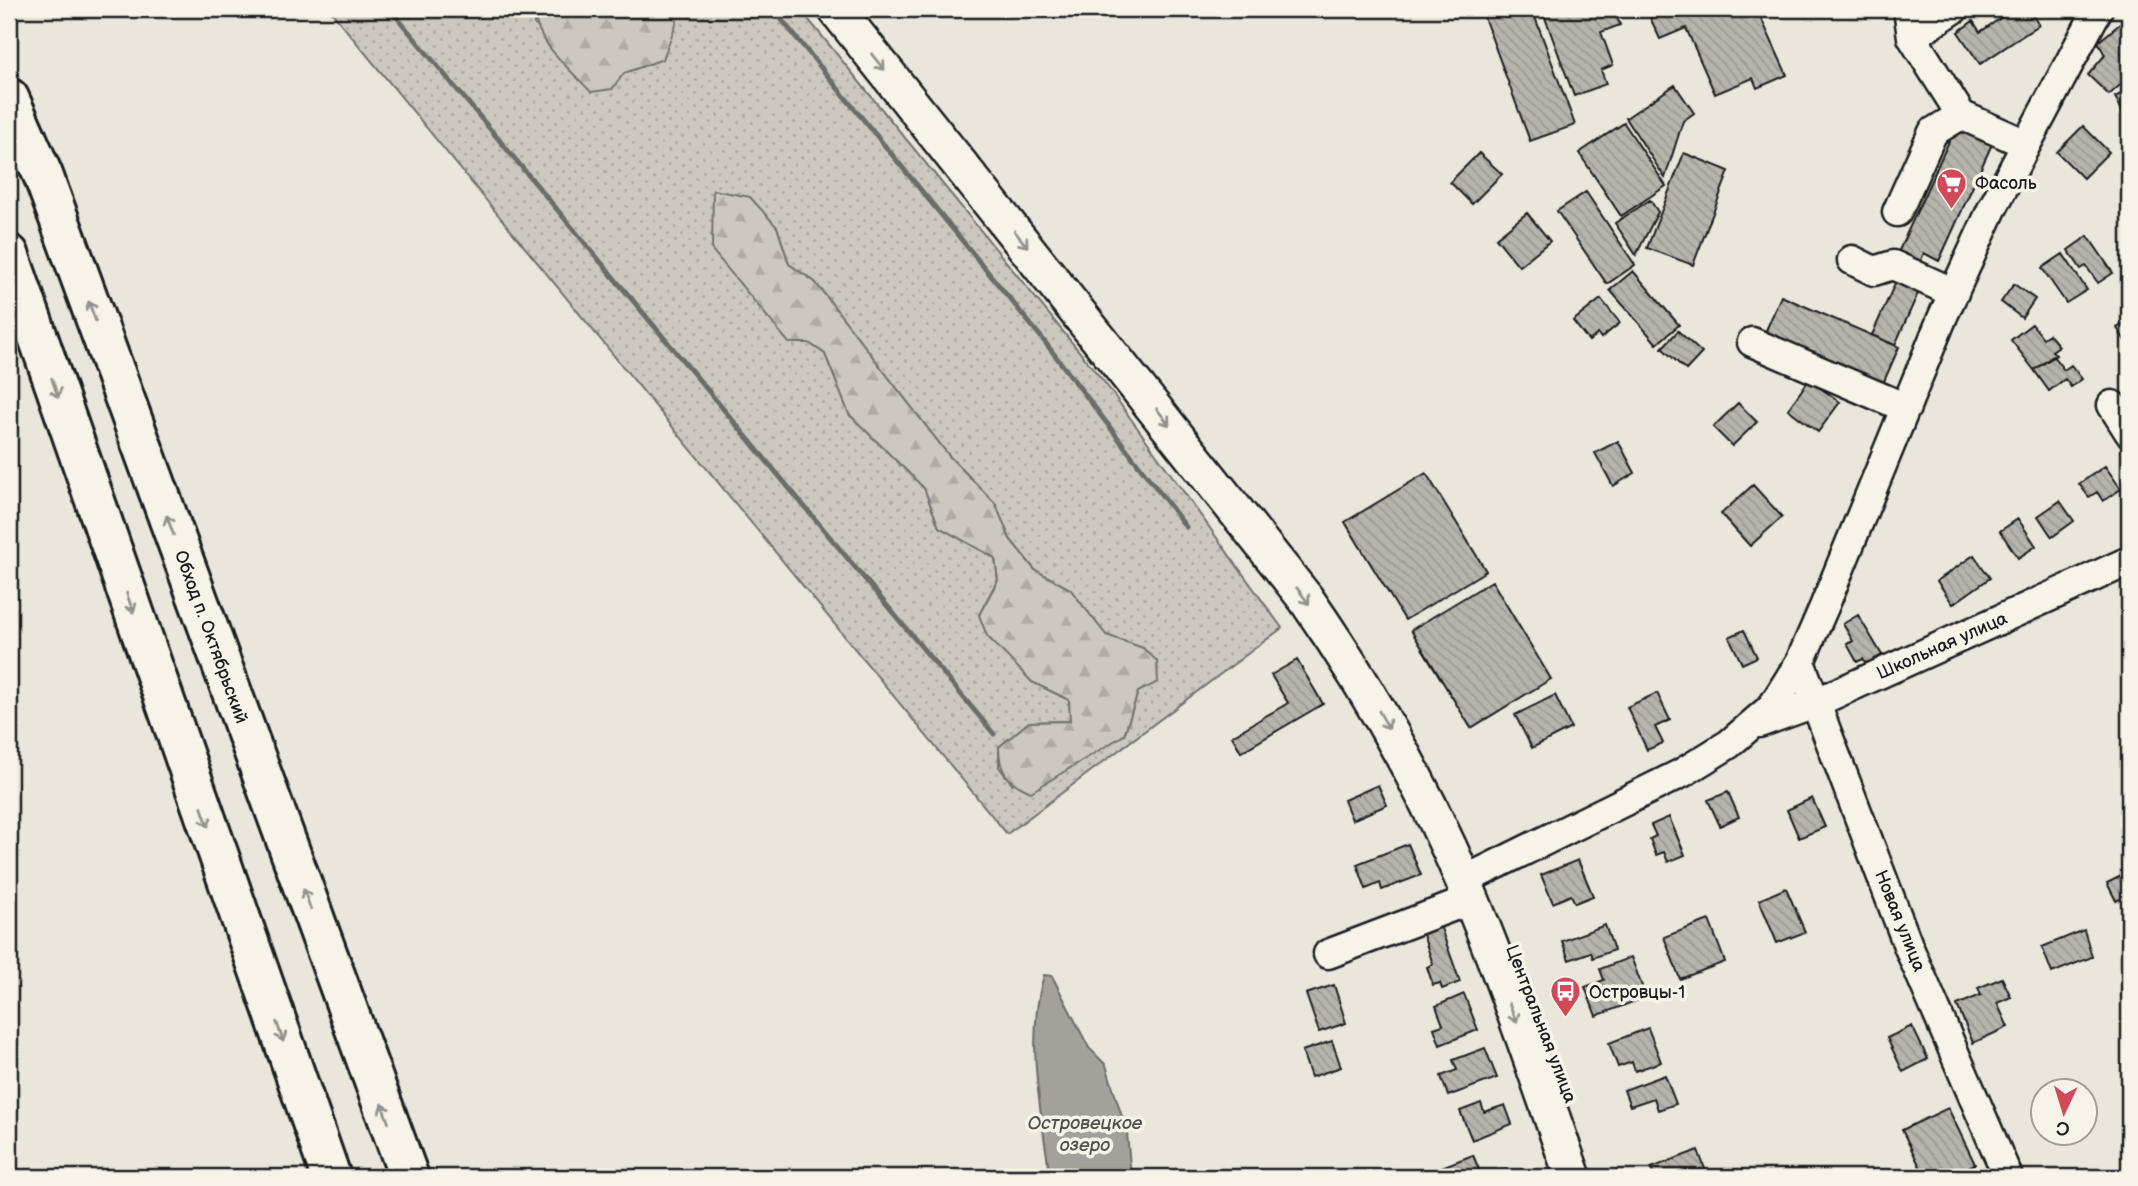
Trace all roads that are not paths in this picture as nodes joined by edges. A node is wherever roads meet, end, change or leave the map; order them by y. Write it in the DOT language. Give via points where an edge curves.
graph roads {
  1 [pos="836,9"];
  2 [pos="866,9"];
  3 [pos="1908,9"];
  4 [pos="1954,9"];
  5 [pos="2098,9"];
  6 [pos="1912,37"];
  7 [pos="9,98"];
  8 [pos="1961,115"];
  9 [pos="2026,144"];
  10 [pos="1897,212"];
  11 [pos="9,254"];
  12 [pos="1852,260"];
  13 [pos="1954,293"];
  14 [pos="1752,342"];
  15 [pos="2112,405"];
  16 [pos="1906,408"];
  17 [pos="2129,432"];
  18 [pos="2129,561"];
  19 [pos="1800,662"];
  20 [pos="1815,703"];
  21 [pos="1753,725"];
  22 [pos="1472,884"];
  23 [pos="1328,954"];
  24 [pos="331,1177"];
  25 [pos="409,1177"];
  26 [pos="1573,1177"];
  27 [pos="1598,1177"];
  28 [pos="2008,1177"];
  1 -- 22 [label="main road, one-way" via="1306,599 1349,661"];
  2 -- 22 [label="main road" via="1325,585 1421,737 1469,834"];
  3 -- 6 [label="street"];
  4 -- 6 [label="street"];
  5 -- 9 [label="street"];
  6 -- 8 [label="street"];
  25 -- 7 [label="highway, Обход п. Октябрьский, one-way" via="43,175"];
  8 -- 9 [label="street"];
  8 -- 10 [label="street" via="1934,132"];
  9 -- 13 [label="street"];
  11 -- 24 [label="highway, one-way"];
  12 -- 13 [label="street" via="1874,271 1893,265"];
  13 -- 16 [label="street"];
  14 -- 16 [label="street"];
  15 -- 17 [label="street"];
  16 -- 19 [label="street"];
  18 -- 20 [label="street, Школьная улица"];
  19 -- 20 [label="street, Новая улица"];
  19 -- 21 [label="street" via="1772,707"];
  20 -- 21 [label="street, Школьная улица"];
  20 -- 28 [label="street, Новая улица" via="1909,948"];
  21 -- 22 [label="street" via="1682,773 1624,792"];
  22 -- 23 [label="street"];
  22 -- 26 [label="main road, Центральная улица, one-way"];
  22 -- 27 [label="main road, Центральная улица"];
}
